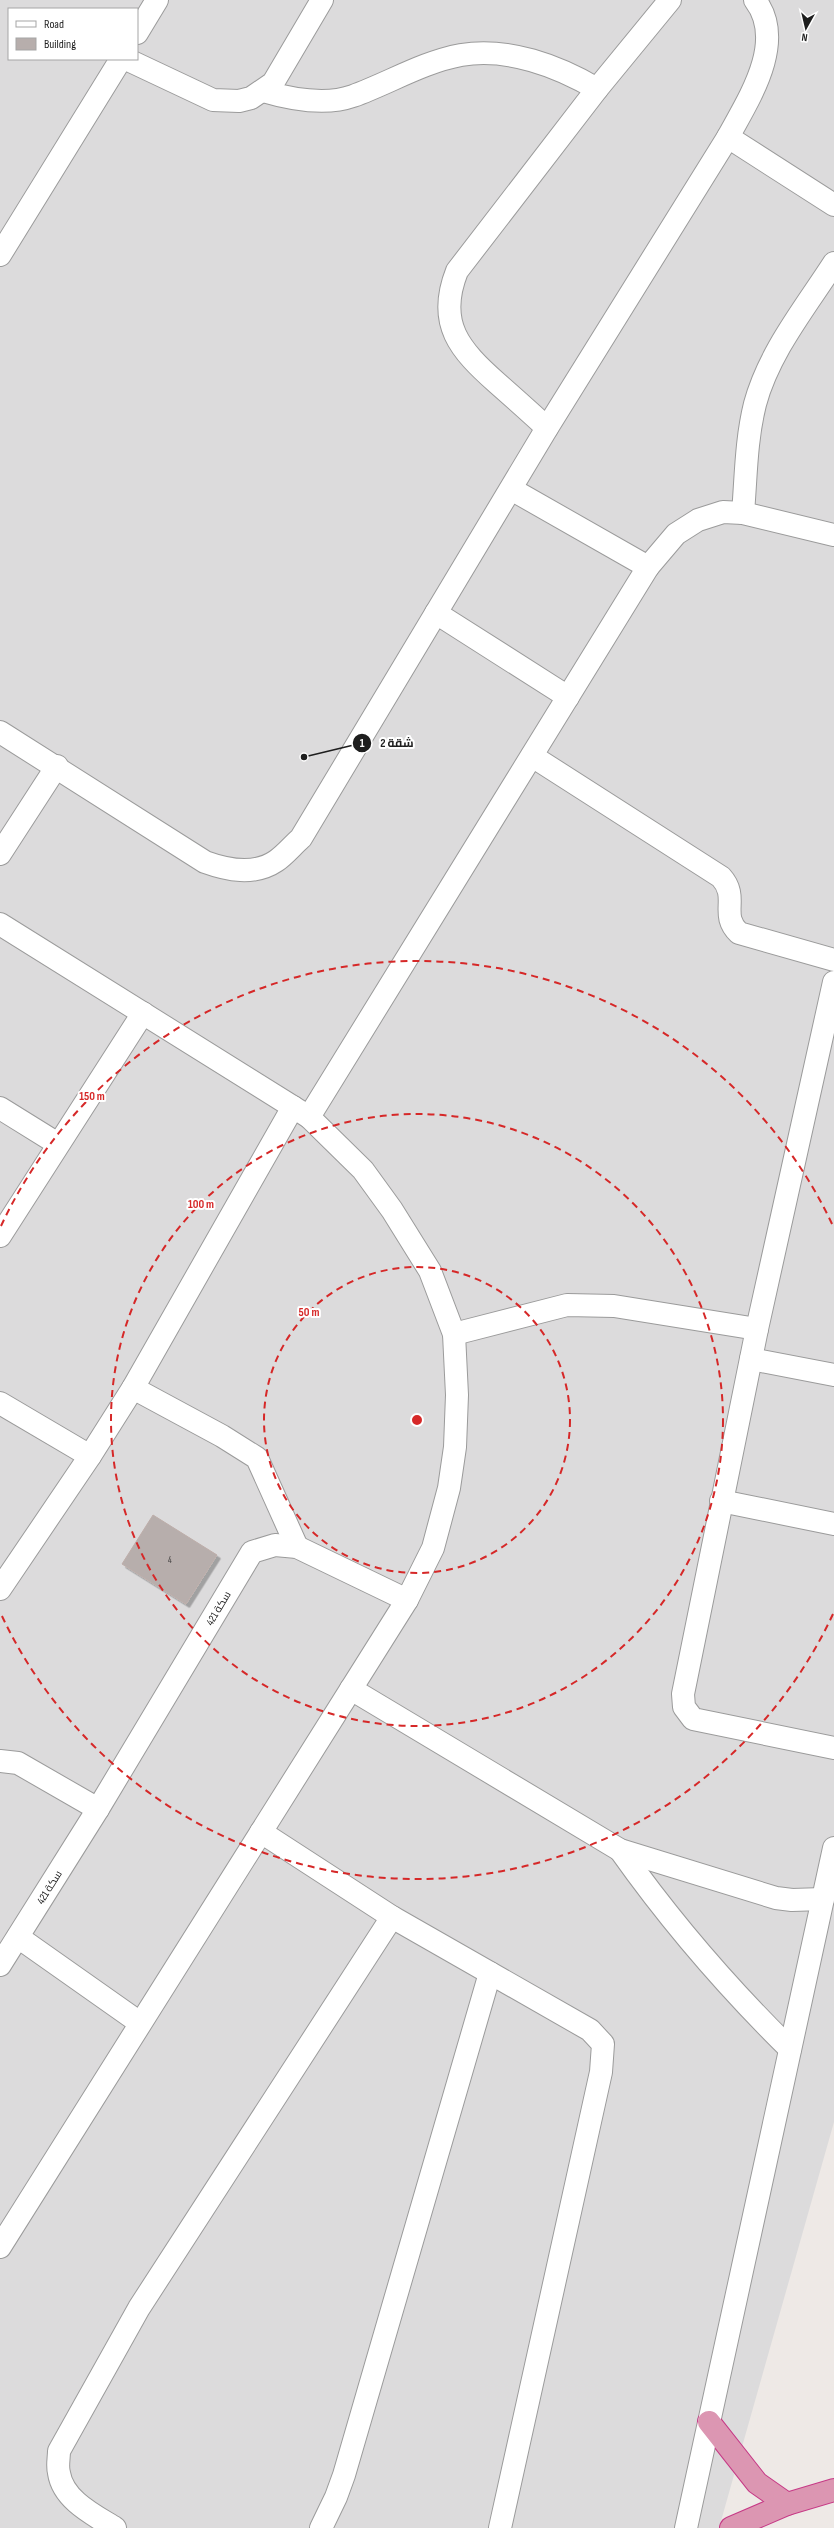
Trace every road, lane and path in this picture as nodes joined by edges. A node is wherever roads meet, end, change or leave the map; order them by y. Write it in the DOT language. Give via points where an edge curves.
graph roads {
  1 [pos="157,0"];
  2 [pos="322,0"];
  3 [pos="670,0"];
  4 [pos="755,0"];
  5 [pos="138,31"];
  6 [pos="120,60"];
  7 [pos="128,60"];
  8 [pos="598,89"];
  9 [pos="263,91"];
  10 [pos="728,137"];
  11 [pos="834,205"];
  12 [pos="0,255"];
  13 [pos="834,263"];
  14 [pos="547,428"];
  15 [pos="511,489"];
  16 [pos="743,514"];
  17 [pos="834,535"];
  18 [pos="648,567"];
  19 [pos="436,613"];
  20 [pos="568,697"];
  21 [pos="0,732"];
  22 [pos="532,756"];
  23 [pos="57,766"];
  24 [pos="0,854"];
  25 [pos="0,924"];
  26 [pos="834,960"];
  27 [pos="834,982"];
  28 [pos="143,1014"];
  29 [pos="0,1108"];
  30 [pos="301,1112"];
  31 [pos="58,1144"];
  32 [pos="0,1236"];
  33 [pos="757,1329"];
  34 [pos="454,1334"];
  35 [pos="751,1359"];
  36 [pos="834,1375"];
  37 [pos="133,1388"];
  38 [pos="0,1403"];
  39 [pos="90,1456"];
  40 [pos="721,1501"];
  41 [pos="834,1524"];
  42 [pos="297,1547"];
  43 [pos="0,1589"];
  44 [pos="407,1600"];
  45 [pos="351,1688"];
  46 [pos="834,1748"];
  47 [pos="0,1760"];
  48 [pos="98,1808"];
  49 [pos="260,1832"];
  50 [pos="834,1848"];
  51 [pos="620,1850"];
  52 [pos="823,1899"];
  53 [pos="392,1917"];
  54 [pos="18,1937"];
  55 [pos="0,1965"];
  56 [pos="490,1973"];
  57 [pos="140,2023"];
  58 [pos="790,2049"];
  59 [pos="0,2247"];
  60 [pos="709,2422"];
  61 [pos="834,2490"];
  62 [pos="787,2504"];
  63 [pos="115,2528"];
  64 [pos="321,2528"];
  65 [pos="500,2528"];
  66 [pos="686,2528"];
  67 [pos="731,2528"];
  1 -- 5 [label="street"];
  2 -- 9 [label="street" via="280,72"];
  3 -- 8 [label="street"];
  4 -- 10 [label="street" via="766,29 765,60 756,87"];
  6 -- 12 [label="street"];
  7 -- 9 [label="street" via="213,100 239,101"];
  8 -- 9 [label="street" via="550,66 509,56 461,55 352,96 314,100"];
  8 -- 14 [label="street" via="458,271 450,293 451,322 463,350"];
  10 -- 11 [label="street"];
  10 -- 14 [label="street"];
  13 -- 16 [label="street" via="784,339 763,381 750,426"];
  14 -- 15 [label="street"];
  15 -- 18 [label="street"];
  15 -- 19 [label="street"];
  16 -- 17 [label="street"];
  16 -- 18 [label="street" via="723,512 698,520 676,534"];
  18 -- 20 [label="street"];
  19 -- 20 [label="street"];
  19 -- 23 [label="street" via="301,838 276,862 250,870 227,870 205,862"];
  20 -- 22 [label="street"];
  21 -- 23 [label="street"];
  22 -- 26 [label="street" via="721,877 729,886 730,925 739,933"];
  22 -- 30 [label="street"];
  23 -- 24 [label="street"];
  25 -- 28 [label="street"];
  27 -- 33 [label="street"];
  28 -- 30 [label="street"];
  28 -- 31 [label="street"];
  29 -- 31 [label="street"];
  30 -- 34 [label="street" via="363,1170 392,1210 430,1271"];
  30 -- 37 [label="street"];
  31 -- 32 [label="street"];
  33 -- 34 [label="street" via="614,1306 567,1306"];
  33 -- 35 [label="street"];
  34 -- 44 [label="street" via="457,1395 455,1447 449,1488 433,1548"];
  35 -- 36 [label="street"];
  35 -- 40 [label="street"];
  37 -- 39 [label="street"];
  37 -- 42 [label="street" via="257,1458"];
  38 -- 39 [label="street"];
  39 -- 43 [label="street"];
  40 -- 41 [label="street"];
  40 -- 46 [label="street" via="683,1694 684,1707 693,1719"];
  42 -- 44 [label="street, سكة 421"];
  42 -- 48 [label="street, سكة 421" via="275,1545 252,1552"];
  44 -- 45 [label="street"];
  45 -- 49 [label="street"];
  45 -- 51 [label="street"];
  47 -- 48 [label="street" via="18,1763"];
  48 -- 54 [label="street, سكة 421"];
  49 -- 53 [label="street"];
  49 -- 57 [label="street"];
  50 -- 52 [label="street"];
  51 -- 52 [label="street" via="776,1898 808,1901"];
  51 -- 58 [label="street" via="695,1949"];
  52 -- 58 [label="street"];
  53 -- 56 [label="street"];
  53 -- 63 [label="street" via="139,2308 59,2451 58,2473 68,2494"];
  54 -- 55 [label="street, سكة 421"];
  54 -- 57 [label="street"];
  56 -- 64 [label="street" via="344,2475"];
  56 -- 65 [label="street" via="590,2030 603,2044 601,2072"];
  57 -- 59 [label="street"];
  58 -- 60 [label="street"];
  60 -- 62 [label="highway" via="757,2483"];
  60 -- 66 [label="street"];
  61 -- 62 [label="highway"];
  62 -- 67 [label="highway"];
}
